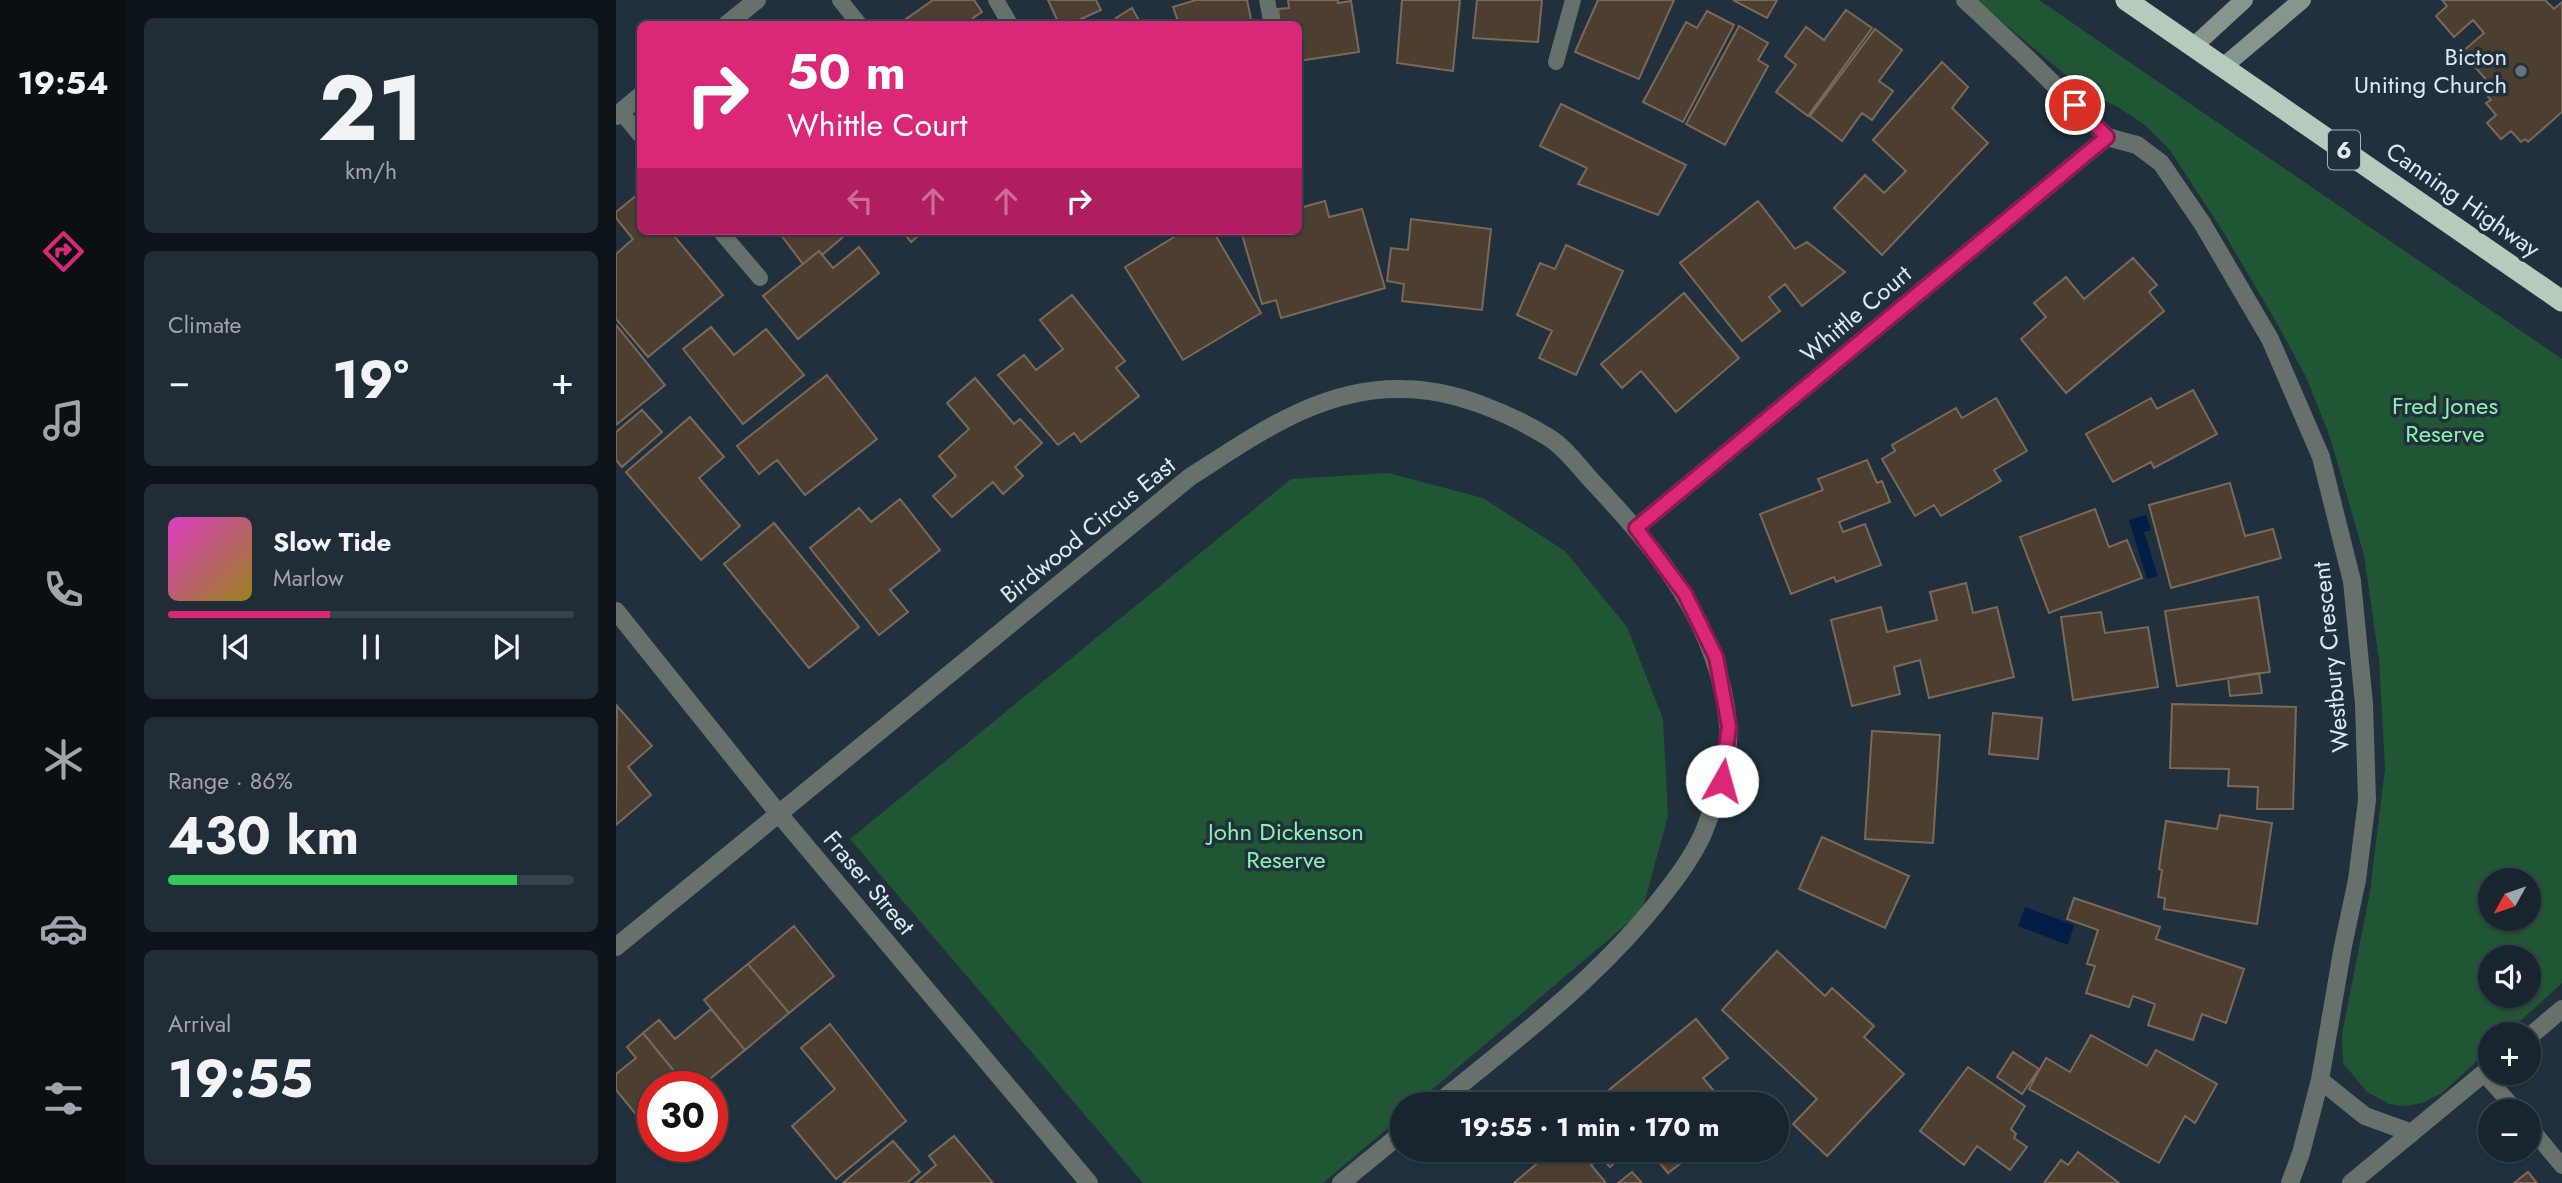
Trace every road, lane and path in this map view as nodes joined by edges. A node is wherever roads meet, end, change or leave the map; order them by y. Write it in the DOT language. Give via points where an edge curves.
graph roads {
  1 [pos="757,0"];
  2 [pos="840,0"];
  3 [pos="996,0"];
  4 [pos="1267,0"];
  5 [pos="1573,0"];
  6 [pos="1965,0"];
  7 [pos="2126,0"];
  8 [pos="2244,0"];
  9 [pos="2302,0"];
  10 [pos="1271,20"];
  11 [pos="731,21"];
  12 [pos="857,21"];
  13 [pos="1008,21"];
  14 [pos="2193,46"];
  15 [pos="1556,62"];
  16 [pos="2223,67"];
  17 [pos="637,98"];
  18 [pos="618,114"];
  19 [pos="637,132"];
  20 [pos="2107,137"];
  21 [pos="723,235"];
  22 [pos="760,278"];
  23 [pos="2562,301"];
  24 [pos="1636,528"];
  25 [pos="616,611"];
  26 [pos="779,814"];
  27 [pos="616,947"];
  28 [pos="2562,1009"];
  29 [pos="2541,1027"];
  30 [pos="2478,1078"];
  31 [pos="2320,1080"];
  32 [pos="1451,1092"];
  33 [pos="2412,1133"];
  34 [pos="2541,1141"];
  35 [pos="1390,1143"];
  36 [pos="2562,1166"];
  37 [pos="1089,1183"];
  38 [pos="1341,1183"];
  39 [pos="2290,1183"];
  40 [pos="2351,1183"];
  1 -- 11 [label="street"];
  2 -- 12 [label="lane"];
  3 -- 13 [label="lane"];
  4 -- 10 [label="lane"];
  5 -- 15 [label="lane"];
  6 -- 20 [label="street"];
  7 -- 14 [label="highway, Canning Highway / 6"];
  8 -- 14 [label="main road"];
  9 -- 16 [label="main road"];
  14 -- 16 [label="highway, Canning Highway / 6"];
  16 -- 23 [label="highway, Canning Highway / 6"];
  17 -- 18 [label="street"];
  18 -- 19 [label="lane"];
  20 -- 24 [label="street, Whittle Court"];
  20 -- 31 [label="street, Westbury Crescent" via="2137,145 2161,163 2270,339 2321,457 2352,581 2364,704 2367,800"];
  21 -- 22 [label="lane"];
  24 -- 26 [label="street, Birdwood Circus East" via="1551,439 1473,400 1404,388 1344,395 1285,417 1190,477"];
  24 -- 32 [label="street, Birdwood Circus East" via="1685,594 1716,657 1729,726 1722,781 1705,830 1680,873 1643,921 1603,965"];
  25 -- 26 [label="street, Fraser Street"];
  26 -- 27 [label="street, Birdwood Circus East"];
  26 -- 37 [label="street, Fraser Street"];
  28 -- 29 [label="street"];
  30 -- 33 [label="street"];
  31 -- 33 [label="street" via="2365,1116"];
  31 -- 39 [label="street, Westbury Crescent"];
  33 -- 40 [label="street"];
  34 -- 36 [label="lane"];
  35 -- 38 [label="street"];
}
